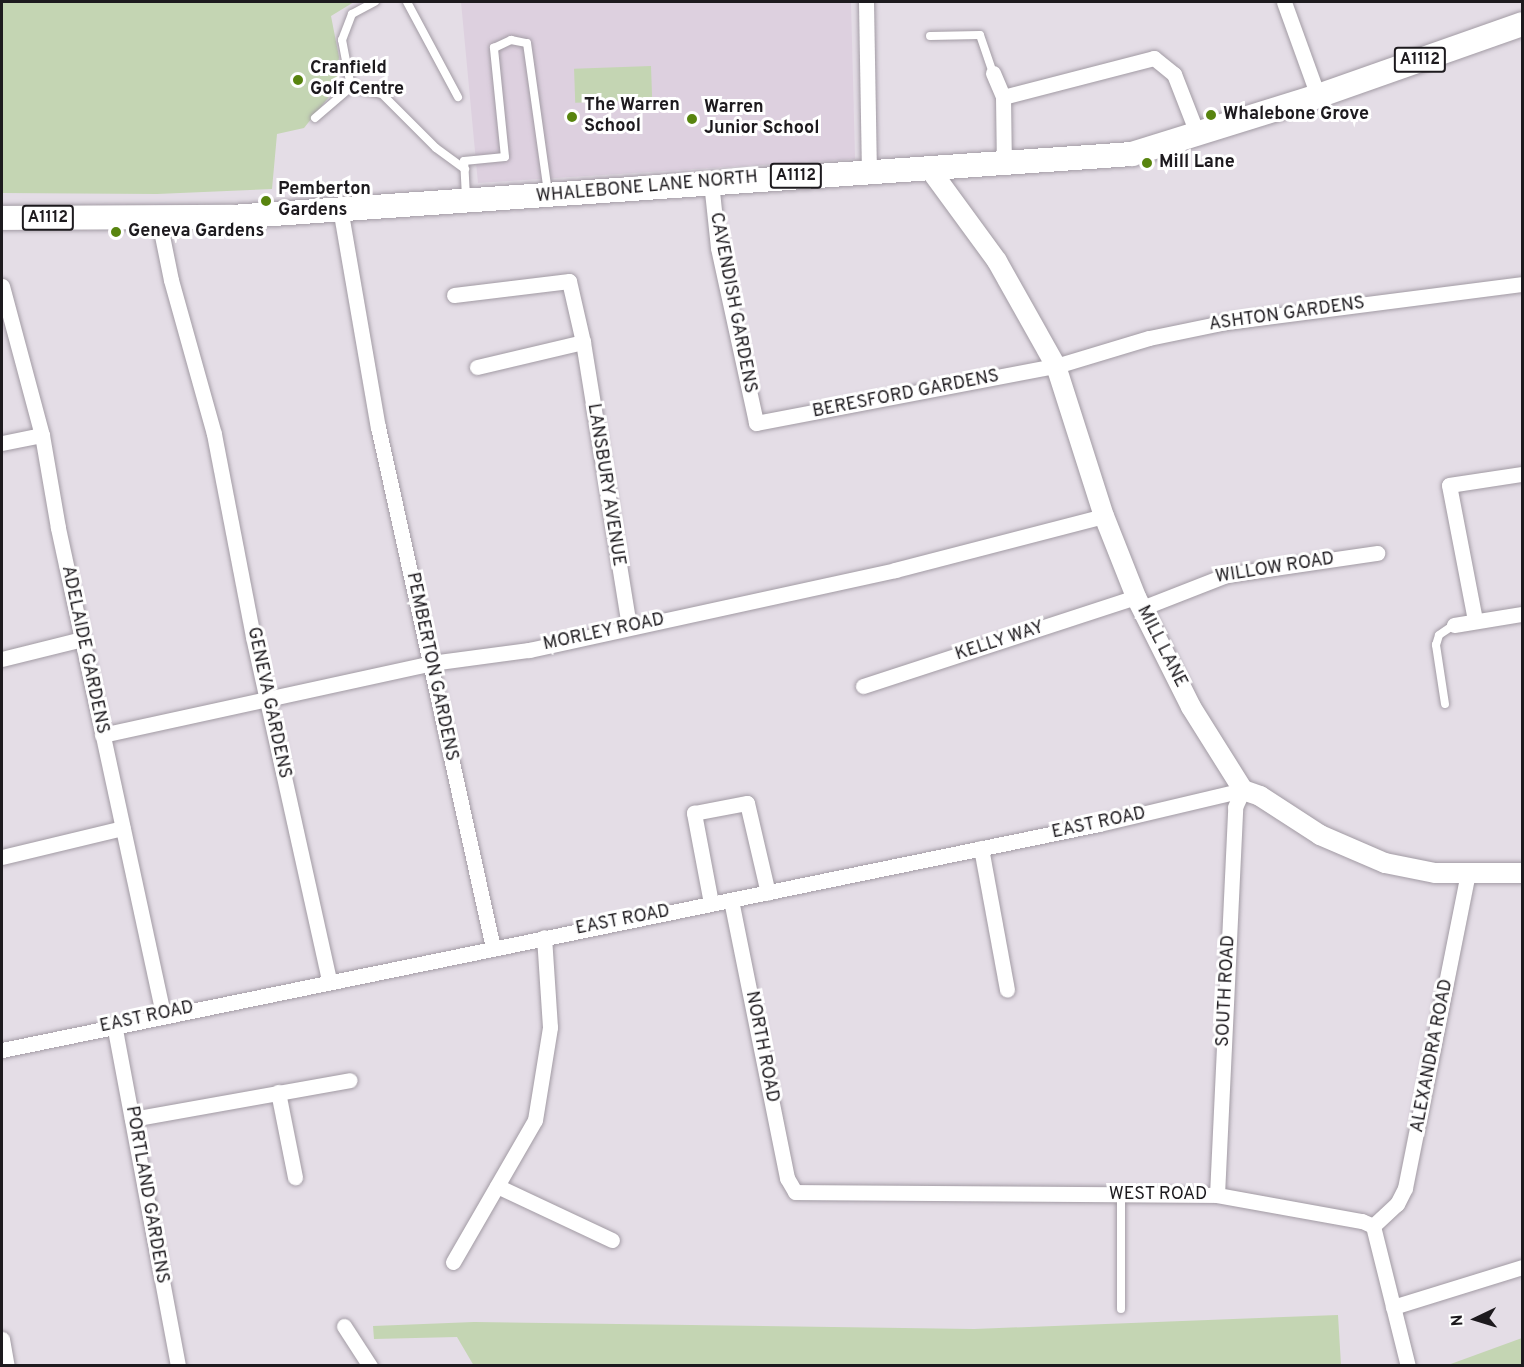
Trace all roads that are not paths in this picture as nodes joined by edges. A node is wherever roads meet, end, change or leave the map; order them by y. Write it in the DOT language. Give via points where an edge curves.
graph roads {
  1 [pos="375,2"];
  2 [pos="407,2"];
  3 [pos="866,2"];
  4 [pos="1284,2"];
  5 [pos="1522,24"];
  6 [pos="930,36"];
  7 [pos="993,73"];
  8 [pos="351,87"];
  9 [pos="1318,96"];
  10 [pos="458,97"];
  11 [pos="1003,97"];
  12 [pos="315,118"];
  13 [pos="1197,133"];
  14 [pos="1004,165"];
  15 [pos="929,168"];
  16 [pos="465,169"];
  17 [pos="869,171"];
  18 [pos="711,182"];
  19 [pos="547,186"];
  20 [pos="466,201"];
  21 [pos="340,208"];
  22 [pos="158,216"];
  23 [pos="2,218"];
  24 [pos="1522,284"];
  25 [pos="2,286"];
  26 [pos="454,295"];
  27 [pos="583,342"];
  28 [pos="1056,366"];
  29 [pos="477,367"];
  30 [pos="756,423"];
  31 [pos="42,435"];
  32 [pos="2,443"];
  33 [pos="1522,474"];
  34 [pos="1104,516"];
  35 [pos="1377,553"];
  36 [pos="1139,602"];
  37 [pos="1522,614"];
  38 [pos="1475,620"];
  39 [pos="1454,625"];
  40 [pos="629,627"];
  41 [pos="82,639"];
  42 [pos="2,659"];
  43 [pos="431,663"];
  44 [pos="863,686"];
  45 [pos="267,701"];
  46 [pos="1444,704"];
  47 [pos="102,735"];
  48 [pos="1243,789"];
  49 [pos="123,828"];
  50 [pos="981,848"];
  51 [pos="2,857"];
  52 [pos="1522,873"];
  53 [pos="1468,874"];
  54 [pos="768,893"];
  55 [pos="731,900"];
  56 [pos="711,903"];
  57 [pos="544,937"];
  58 [pos="493,948"];
  59 [pos="329,980"];
  60 [pos="1007,990"];
  61 [pos="163,1014"];
  62 [pos="114,1024"];
  63 [pos="2,1050"];
  64 [pos="350,1080"];
  65 [pos="279,1092"];
  66 [pos="132,1119"];
  67 [pos="295,1178"];
  68 [pos="497,1186"];
  69 [pos="795,1192"];
  70 [pos="1121,1195"];
  71 [pos="1217,1195"];
  72 [pos="1373,1226"];
  73 [pos="612,1240"];
  74 [pos="453,1262"];
  75 [pos="1522,1267"];
  76 [pos="1393,1307"];
  77 [pos="1121,1308"];
  78 [pos="344,1326"];
  79 [pos="2,1339"];
  80 [pos="7,1365"];
  81 [pos="178,1365"];
  82 [pos="370,1365"];
  83 [pos="1408,1365"];
  1 -- 8 [label="lane" via="352,14 342,40"];
  2 -- 10 [label="lane"];
  3 -- 17 [label="street"];
  4 -- 9 [label="street"];
  5 -- 9 [label="main road, WHALEBONE LANE NORTH / A1112"];
  6 -- 7 [label="lane" via="980,35"];
  7 -- 11 [label="street"];
  8 -- 12 [label="lane"];
  8 -- 16 [label="lane" via="382,94 436,148"];
  9 -- 13 [label="main road, WHALEBONE LANE NORTH / A1112"];
  11 -- 13 [label="street" via="1154,58 1174,74"];
  11 -- 14 [label="street"];
  13 -- 14 [label="main road, WHALEBONE LANE NORTH / A1112" via="1132,154"];
  14 -- 15 [label="main road, WHALEBONE LANE NORTH / A1112"];
  15 -- 17 [label="main road, WHALEBONE LANE NORTH / A1112"];
  15 -- 28 [label="street, MILL LANE" via="997,261"];
  16 -- 19 [label="lane" via="464,160 505,157 494,48 499,43 523,40 527,43"];
  16 -- 20 [label="lane"];
  17 -- 18 [label="main road, WHALEBONE LANE NORTH / A1112"];
  18 -- 19 [label="main road, WHALEBONE LANE NORTH / A1112"];
  18 -- 30 [label="street, CAVENDISH GARDENS" via="718,248"];
  19 -- 20 [label="main road, WHALEBONE LANE NORTH / A1112"];
  20 -- 21 [label="main road, WHALEBONE LANE NORTH / A1112"];
  21 -- 22 [label="main road, WHALEBONE LANE NORTH / A1112" via="231,216"];
  21 -- 43 [label="street, PEMBERTON GARDENS" via="378,427"];
  22 -- 23 [label="main road, WHALEBONE LANE NORTH / A1112"];
  22 -- 45 [label="street, GENEVA GARDENS" via="171,280 214,434"];
  24 -- 28 [label="street, ASHTON GARDENS" via="1226,322 1149,338"];
  25 -- 31 [label="street, ADELAIDE GARDENS"];
  26 -- 27 [label="street, LANSBURY AVENUE" via="569,281"];
  27 -- 29 [label="street"];
  27 -- 40 [label="street, LANSBURY AVENUE"];
  28 -- 30 [label="street, BERESFORD GARDENS"];
  28 -- 34 [label="street, MILL LANE"];
  31 -- 32 [label="street"];
  31 -- 41 [label="street, ADELAIDE GARDENS"];
  33 -- 38 [label="street" via="1449,485"];
  34 -- 36 [label="street, MILL LANE"];
  34 -- 40 [label="street, MORLEY ROAD" via="895,570"];
  35 -- 36 [label="street, WILLOW ROAD" via="1226,575"];
  36 -- 44 [label="street, KELLY WAY"];
  36 -- 48 [label="street, MILL LANE" via="1191,707"];
  37 -- 38 [label="street"];
  38 -- 39 [label="street"];
  39 -- 46 [label="lane" via="1439,635 1436,645"];
  40 -- 43 [label="street, MORLEY ROAD" via="529,650"];
  41 -- 42 [label="street"];
  41 -- 47 [label="street, ADELAIDE GARDENS"];
  43 -- 45 [label="street, MORLEY ROAD"];
  43 -- 58 [label="street, PEMBERTON GARDENS"];
  45 -- 47 [label="street, MORLEY ROAD"];
  45 -- 59 [label="street, GENEVA GARDENS"];
  47 -- 49 [label="street, ADELAIDE GARDENS"];
  48 -- 50 [label="street, EAST ROAD" via="1193,804"];
  48 -- 53 [label="street" via="1320,835 1385,863 1416,871"];
  48 -- 71 [label="street, SOUTH ROAD" via="1236,807"];
  49 -- 51 [label="street"];
  49 -- 61 [label="street, ADELAIDE GARDENS"];
  50 -- 54 [label="street, EAST ROAD"];
  50 -- 60 [label="street"];
  52 -- 53 [label="street"];
  53 -- 72 [label="street, ALEXANDRA ROAD" via="1406,1188 1397,1204"];
  54 -- 55 [label="street, EAST ROAD"];
  54 -- 56 [label="street" via="747,803 694,813"];
  55 -- 56 [label="street, EAST ROAD"];
  55 -- 69 [label="street, NORTH ROAD" via="787,1178"];
  56 -- 57 [label="street, EAST ROAD"];
  57 -- 58 [label="street, EAST ROAD"];
  57 -- 68 [label="street" via="550,1027 535,1120"];
  58 -- 59 [label="street, EAST ROAD"];
  59 -- 61 [label="street, EAST ROAD"];
  61 -- 62 [label="street, EAST ROAD"];
  62 -- 63 [label="street, EAST ROAD"];
  62 -- 66 [label="street, PORTLAND GARDENS"];
  64 -- 65 [label="street"];
  65 -- 66 [label="street"];
  65 -- 67 [label="street"];
  66 -- 81 [label="street, PORTLAND GARDENS"];
  68 -- 73 [label="street"];
  68 -- 74 [label="street"];
  69 -- 70 [label="street, WEST ROAD"];
  70 -- 71 [label="street, WEST ROAD"];
  70 -- 77 [label="lane"];
  71 -- 72 [label="street, WEST ROAD"];
  72 -- 76 [label="street"];
  75 -- 76 [label="street"];
  76 -- 83 [label="street"];
  78 -- 82 [label="street"];
  79 -- 80 [label="street"];
}
